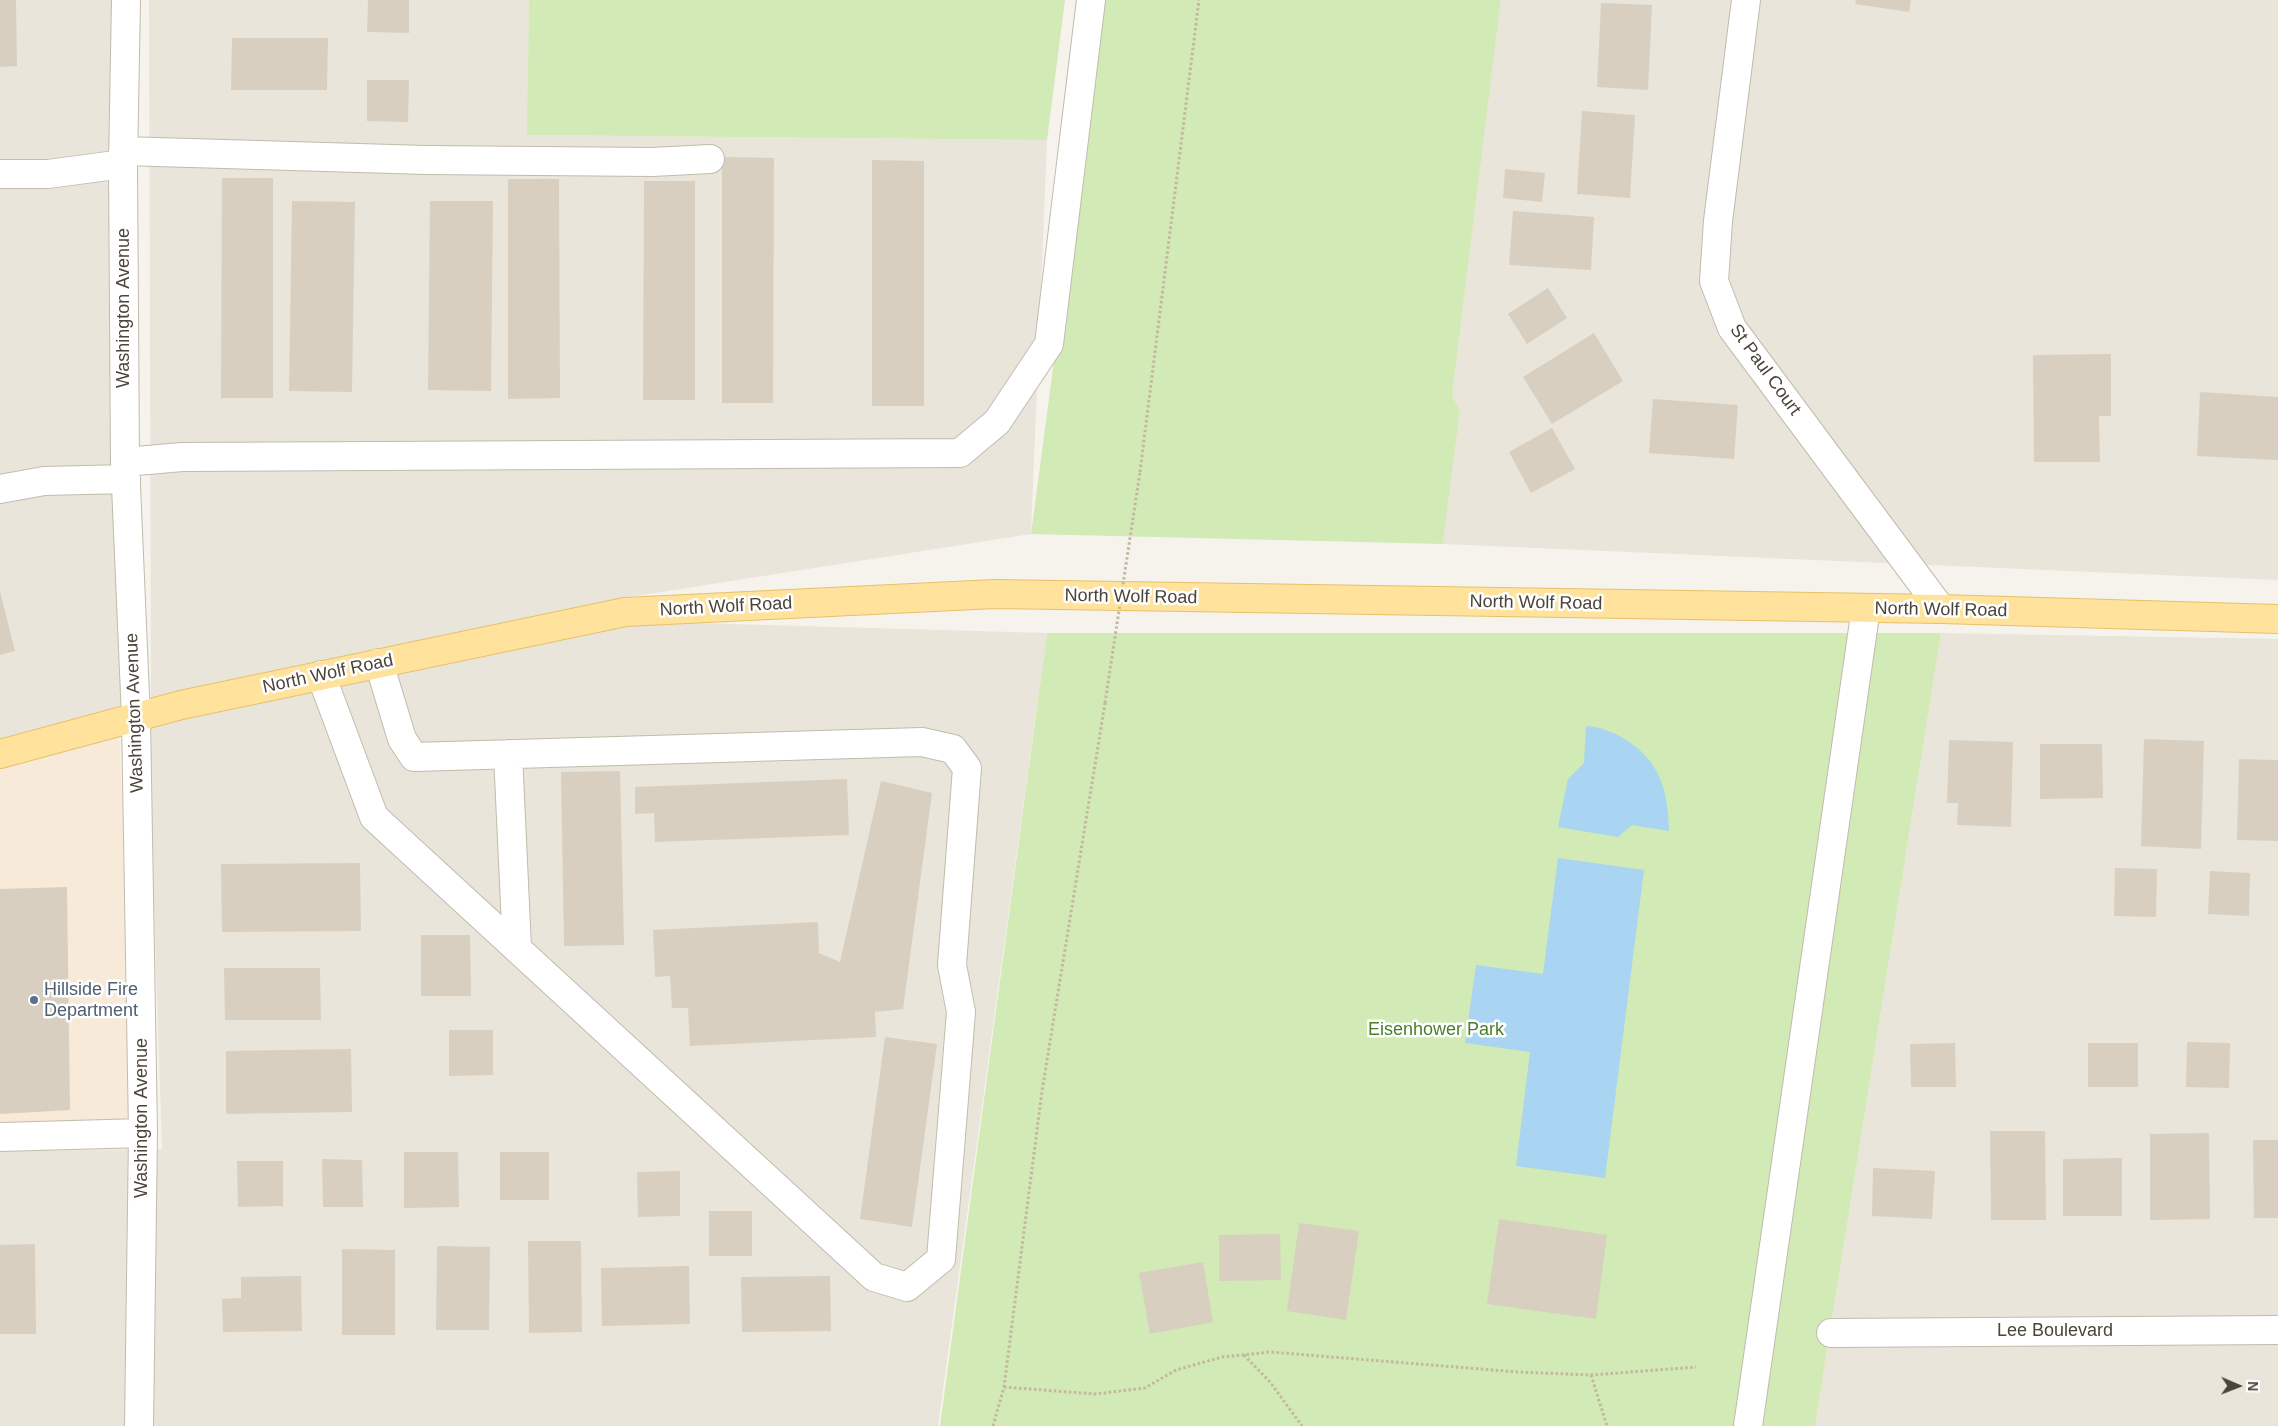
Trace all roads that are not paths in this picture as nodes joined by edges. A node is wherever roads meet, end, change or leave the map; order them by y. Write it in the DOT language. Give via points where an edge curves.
graph roads {
  1 [pos="126,0"];
  2 [pos="1091,0"];
  3 [pos="1746,0"];
  4 [pos="123,158"];
  5 [pos="710,159"];
  6 [pos="0,174"];
  7 [pos="125,470"];
  8 [pos="0,489"];
  9 [pos="1866,608"];
  10 [pos="1941,610"];
  11 [pos="2278,619"];
  12 [pos="379,663"];
  13 [pos="321,675"];
  14 [pos="136,718"];
  15 [pos="0,754"];
  16 [pos="508,754"];
  17 [pos="517,948"];
  18 [pos="143,1133"];
  19 [pos="0,1136"];
  20 [pos="2278,1330"];
  21 [pos="1831,1333"];
  22 [pos="139,1426"];
  23 [pos="1748,1426"];
  1 -- 4 [label="street, Washington Avenue"];
  2 -- 7 [label="street" via="1049,344 997,422 960,452 182,457"];
  3 -- 10 [label="street, St Paul Court" via="1718,221 1714,281 1732,328"];
  4 -- 5 [label="street" via="652,162"];
  4 -- 6 [label="street" via="48,174"];
  4 -- 7 [label="street, Washington Avenue"];
  7 -- 8 [label="street"];
  7 -- 14 [label="street, Washington Avenue"];
  9 -- 10 [label="main road, North Wolf Road"];
  9 -- 12 [label="main road, North Wolf Road" via="995,594 625,612"];
  9 -- 23 [label="street"];
  10 -- 11 [label="main road, North Wolf Road"];
  12 -- 13 [label="main road, North Wolf Road"];
  12 -- 16 [label="street" via="402,739 414,758"];
  13 -- 14 [label="main road, North Wolf Road"];
  13 -- 17 [label="street" via="374,817"];
  14 -- 15 [label="main road, North Wolf Road"];
  14 -- 18 [label="street, Washington Avenue"];
  16 -- 17 [label="street"];
  16 -- 17 [label="street" via="922,742 953,749 967,768 952,964 961,1012 941,1259 907,1287 874,1277"];
  18 -- 19 [label="street"];
  18 -- 22 [label="street, Washington Avenue"];
  20 -- 21 [label="street, Lee Boulevard"];
}
